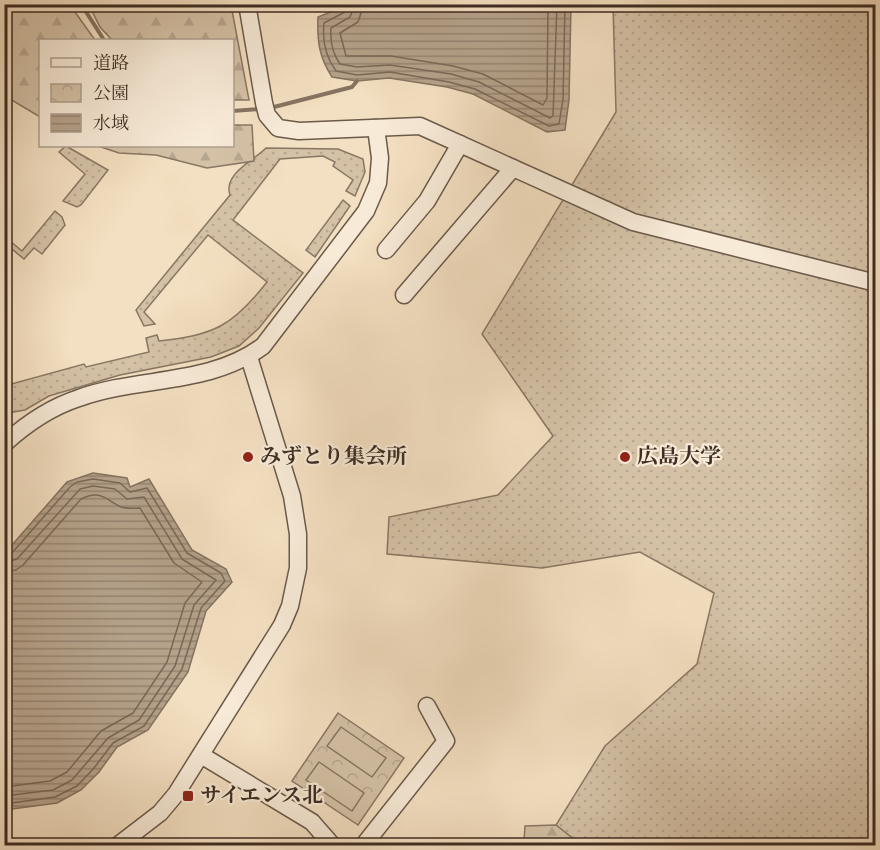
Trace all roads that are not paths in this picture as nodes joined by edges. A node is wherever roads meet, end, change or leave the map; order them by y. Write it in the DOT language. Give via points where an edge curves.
graph roads {
  1 [pos="247,4"];
  2 [pos="376,128"];
  3 [pos="460,144"];
  4 [pos="513,168"];
  5 [pos="386,250"];
  6 [pos="876,284"];
  7 [pos="404,295"];
  8 [pos="249,357"];
  9 [pos="4,444"];
  10 [pos="426,706"];
  11 [pos="201,755"];
  12 [pos="117,846"];
  13 [pos="333,846"];
  14 [pos="363,846"];
  1 -- 2 [label="street" via="270,115 299,130"];
  2 -- 3 [label="street" via="420,126"];
  2 -- 8 [label="street" via="378,183 366,211 275,333"];
  3 -- 4 [label="street"];
  3 -- 5 [label="street" via="426,201"];
  4 -- 6 [label="street" via="633,222"];
  4 -- 7 [label="street"];
  8 -- 9 [label="street" via="220,370 79,398 41,416"];
  8 -- 11 [label="street" via="292,496 298,568 282,625"];
  10 -- 14 [label="street" via="446,741"];
  11 -- 12 [label="street" via="160,813"];
  11 -- 13 [label="street" via="312,822"];
}
